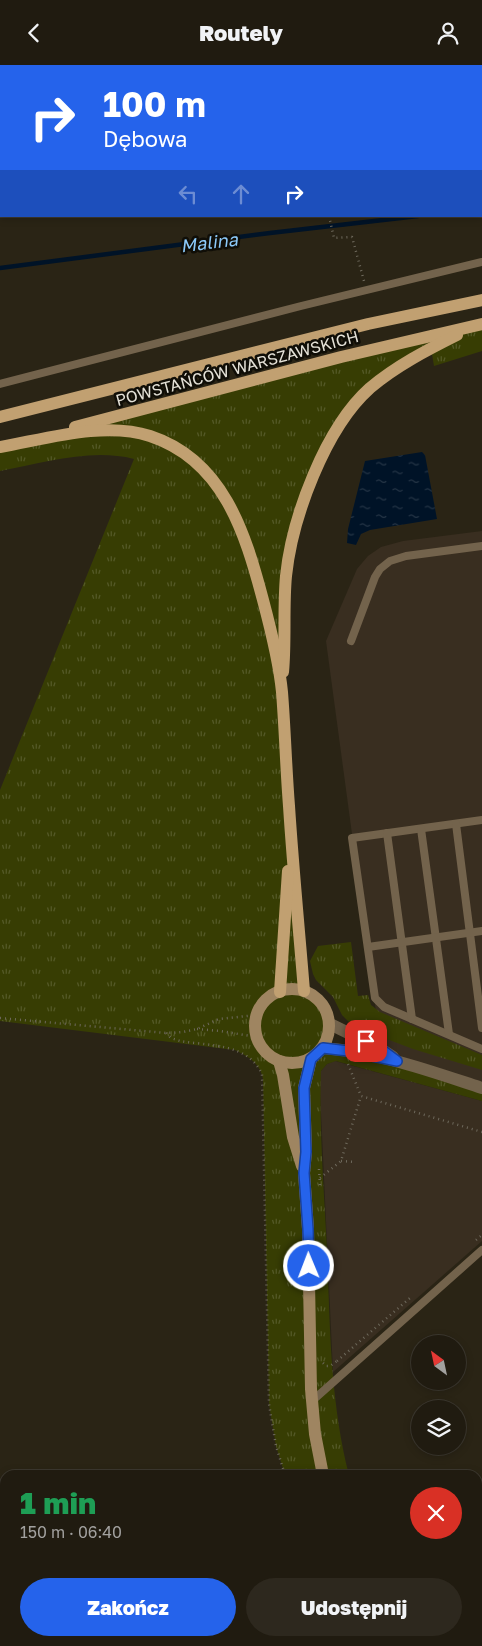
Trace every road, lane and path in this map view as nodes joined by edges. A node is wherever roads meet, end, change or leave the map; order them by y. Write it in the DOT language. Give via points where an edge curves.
graph roads {
  1 [pos="329,217"];
  2 [pos="482,262"];
  3 [pos="366,290"];
  4 [pos="482,300"];
  5 [pos="479,325"];
  6 [pos="0,384"];
  7 [pos="0,417"];
  8 [pos="0,446"];
  9 [pos="482,546"];
  10 [pos="351,641"];
  11 [pos="282,691"];
  12 [pos="482,820"];
  13 [pos="456,824"];
  14 [pos="421,829"];
  15 [pos="387,833"];
  16 [pos="292,852"];
  17 [pos="482,931"];
  18 [pos="471,933"];
  19 [pos="436,938"];
  20 [pos="402,942"];
  21 [pos="368,947"];
  22 [pos="304,991"];
  23 [pos="280,992"];
  24 [pos="257,1015"];
  25 [pos="0,1018"];
  26 [pos="412,1019"];
  27 [pos="330,1024"];
  28 [pos="482,1028"];
  29 [pos="197,1029"];
  30 [pos="166,1033"];
  31 [pos="449,1034"];
  32 [pos="257,1037"];
  33 [pos="323,1048"];
  34 [pos="482,1049"];
  35 [pos="345,1058"];
  36 [pos="311,1059"];
  37 [pos="279,1061"];
  38 [pos="397,1061"];
  39 [pos="482,1088"];
  40 [pos="361,1096"];
  41 [pos="482,1132"];
  42 [pos="341,1161"];
  43 [pos="355,1162"];
  44 [pos="319,1168"];
  45 [pos="304,1173"];
  46 [pos="320,1177"];
  47 [pos="320,1191"];
  48 [pos="482,1250"];
  49 [pos="322,1356"];
  50 [pos="345,1371"];
  51 [pos="312,1401"];
  52 [pos="283,1470"];
  53 [pos="322,1470"];
  1 -- 3 [label="path" via="334,238 352,237"];
  2 -- 3 [label="lane"];
  3 -- 6 [label="lane"];
  4 -- 7 [label="main road, POWSTAŃCÓW WARSZAWSKICH" via="368,324"];
  5 -- 8 [label="main road, POWSTAŃCÓW WARSZAWSKICH" via="342,357"];
  5 -- 11 [label="main road" via="393,370 369,389 348,414 326,449 300,512 289,558"];
  8 -- 11 [label="main road" via="78,433 123,431 156,439 192,458 222,494 244,535 270,630"];
  9 -- 10 [label="lane" via="390,561 375,577"];
  11 -- 16 [label="main road"];
  12 -- 13 [label="lane"];
  13 -- 14 [label="lane"];
  13 -- 18 [label="lane"];
  14 -- 15 [label="lane"];
  14 -- 19 [label="lane"];
  15 -- 20 [label="lane"];
  15 -- 21 [label="lane" via="352,838"];
  16 -- 22 [label="main road"];
  16 -- 23 [label="main road"];
  17 -- 18 [label="lane"];
  18 -- 19 [label="lane"];
  18 -- 28 [label="lane"];
  19 -- 20 [label="lane"];
  19 -- 31 [label="lane"];
  20 -- 21 [label="lane"];
  20 -- 26 [label="lane"];
  21 -- 26 [label="lane" via="375,999 384,1007"];
  22 -- 23 [label="street" via="288,989"];
  22 -- 27 [label="street" via="322,1004"];
  23 -- 24 [label="street" via="270,997"];
  24 -- 29 [label="path" via="219,1019"];
  24 -- 32 [label="street"];
  25 -- 30 [label="path"];
  26 -- 31 [label="lane"];
  27 -- 33 [label="street"];
  27 -- 38 [label="street" via="381,1049"];
  29 -- 30 [label="path"];
  29 -- 32 [label="path"];
  30 -- 52 [label="path" via="180,1041 234,1049 254,1061 262,1075 269,1404"];
  31 -- 34 [label="lane"];
  32 -- 37 [label="street" via="269,1055"];
  33 -- 36 [label="street"];
  33 -- 38 [label="street"];
  35 -- 40 [label="path"];
  36 -- 37 [label="street" via="295,1063"];
  36 -- 45 [label="street" via="304,1088"];
  37 -- 45 [label="street" via="293,1137"];
  38 -- 39 [label="street"];
  40 -- 41 [label="path"];
  40 -- 42 [label="path"];
  42 -- 43 [label="path"];
  42 -- 46 [label="path"];
  44 -- 46 [label="path"];
  45 -- 51 [label="street"];
  46 -- 47 [label="path"];
  48 -- 50 [label="lane"];
  49 -- 50 [label="path" via="326,1366 338,1361"];
  50 -- 51 [label="lane"];
  51 -- 53 [label="street"];
}
